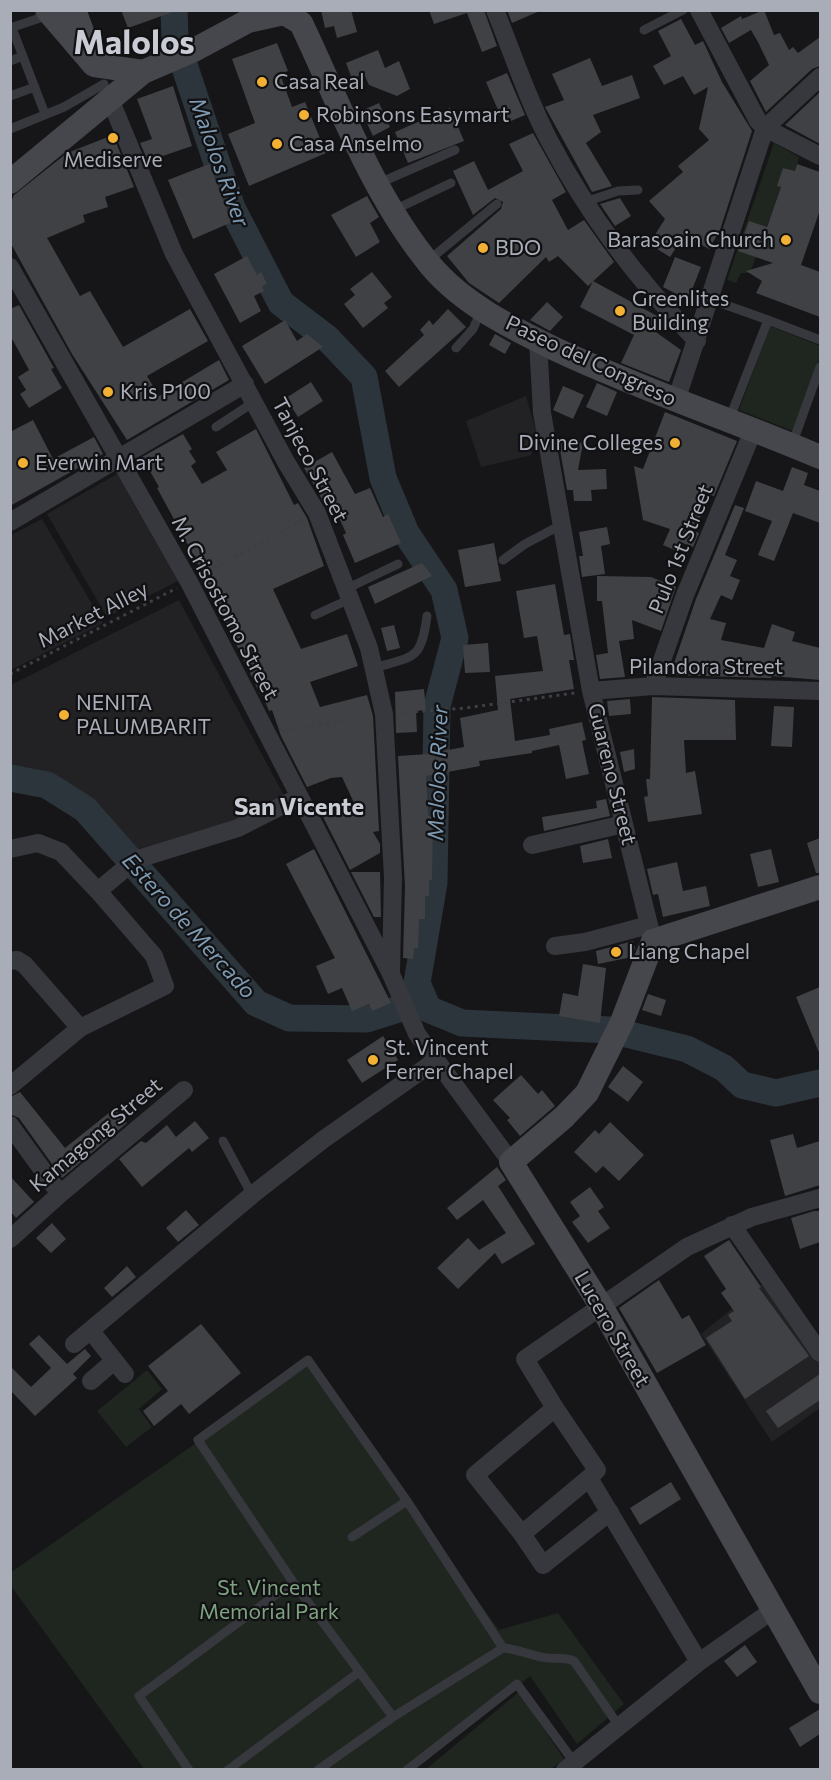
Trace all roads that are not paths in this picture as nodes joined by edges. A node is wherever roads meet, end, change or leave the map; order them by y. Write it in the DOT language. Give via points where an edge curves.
graph roads {
  1 [pos="495,10"];
  2 [pos="683,10"];
  3 [pos="699,10"];
  4 [pos="57,12"];
  5 [pos="285,12"];
  6 [pos="247,16"];
  7 [pos="11,28"];
  8 [pos="644,30"];
  9 [pos="23,56"];
  10 [pos="10,61"];
  11 [pos="143,72"];
  12 [pos="820,77"];
  13 [pos="103,83"];
  14 [pos="35,87"];
  15 [pos="10,96"];
  16 [pos="45,114"];
  17 [pos="765,128"];
  18 [pos="10,129"];
  19 [pos="455,150"];
  20 [pos="820,156"];
  21 [pos="10,182"];
  22 [pos="451,183"];
  23 [pos="377,184"];
  24 [pos="638,190"];
  25 [pos="585,202"];
  26 [pos="497,204"];
  27 [pos="392,211"];
  28 [pos="428,261"];
  29 [pos="10,267"];
  30 [pos="709,299"];
  31 [pos="482,309"];
  32 [pos="768,320"];
  33 [pos="820,340"];
  34 [pos="538,341"];
  35 [pos="697,342"];
  36 [pos="456,348"];
  37 [pos="820,368"];
  38 [pos="245,384"];
  39 [pos="676,401"];
  40 [pos="255,402"];
  41 [pos="728,421"];
  42 [pos="216,427"];
  43 [pos="753,431"];
  44 [pos="792,445"];
  45 [pos="117,457"];
  46 [pos="820,458"];
  47 [pos="10,522"];
  48 [pos="561,525"];
  49 [pos="503,561"];
  50 [pos="398,564"];
  51 [pos="348,594"];
  52 [pos="315,615"];
  53 [pos="427,616"];
  54 [pos="374,668"];
  55 [pos="653,686"];
  56 [pos="591,691"];
  57 [pos="820,691"];
  58 [pos="299,797"];
  59 [pos="624,824"];
  60 [pos="532,845"];
  61 [pos="10,849"];
  62 [pos="820,887"];
  63 [pos="98,891"];
  64 [pos="651,933"];
  65 [pos="555,946"];
  66 [pos="10,961"];
  67 [pos="394,983"];
  68 [pos="80,1028"];
  69 [pos="435,1061"];
  70 [pos="10,1086"];
  71 [pos="184,1090"];
  72 [pos="10,1125"];
  73 [pos="223,1141"];
  74 [pos="511,1162"];
  75 [pos="60,1194"];
  76 [pos="252,1195"];
  77 [pos="820,1198"];
  78 [pos="732,1225"];
  79 [pos="10,1239"];
  80 [pos="601,1306"];
  81 [pos="91,1331"];
  82 [pos="74,1344"];
  83 [pos="820,1353"];
  84 [pos="91,1382"];
  85 [pos="555,1408"];
  86 [pos="589,1478"];
  87 [pos="406,1501"];
  88 [pos="610,1512"];
  89 [pos="522,1534"];
  90 [pos="352,1538"];
  91 [pos="294,1582"];
  92 [pos="773,1610"];
  93 [pos="503,1648"];
  94 [pos="699,1662"];
  95 [pos="359,1672"];
  96 [pos="820,1692"];
  97 [pos="393,1717"];
  98 [pos="619,1726"];
  99 [pos="569,1766"];
  100 [pos="189,1770"];
  101 [pos="228,1770"];
  102 [pos="318,1770"];
  103 [pos="407,1770"];
  1 -- 25 [label="street" via="549,141"];
  2 -- 8 [label="lane"];
  3 -- 17 [label="street"];
  4 -- 7 [label="lane"];
  4 -- 13 [label="main road"];
  5 -- 6 [label="main road, Paseo del Congreso"];
  5 -- 23 [label="main road, Paseo del Congreso" via="301,23"];
  6 -- 11 [label="main road, Paseo del Congreso" via="194,50"];
  7 -- 9 [label="lane"];
  9 -- 10 [label="lane"];
  9 -- 14 [label="lane"];
  11 -- 13 [label="main road, Paseo del Congreso"];
  11 -- 13 [label="main road"];
  12 -- 17 [label="street"];
  13 -- 16 [label="lane"];
  13 -- 21 [label="main road, Paseo del Congreso"];
  13 -- 38 [label="street, Tanjeco Street" via="174,254"];
  14 -- 15 [label="lane"];
  14 -- 16 [label="lane"];
  16 -- 18 [label="lane"];
  17 -- 20 [label="street"];
  17 -- 30 [label="street"];
  19 -- 23 [label="lane"];
  22 -- 27 [label="lane"];
  23 -- 27 [label="main road, Paseo del Congreso"];
  24 -- 25 [label="lane" via="618,191"];
  25 -- 35 [label="street" via="629,266"];
  26 -- 28 [label="lane"];
  27 -- 28 [label="main road, Paseo del Congreso"];
  28 -- 31 [label="main road, Paseo del Congreso" via="463,297"];
  29 -- 45 [label="street, M. Crisostomo Street"];
  30 -- 32 [label="lane"];
  30 -- 35 [label="street"];
  31 -- 34 [label="main road, Paseo del Congreso"];
  31 -- 36 [label="lane" via="473,329"];
  32 -- 33 [label="lane"];
  32 -- 41 [label="lane"];
  34 -- 39 [label="main road, Paseo del Congreso"];
  34 -- 48 [label="street, Guareno Street" via="542,413"];
  35 -- 39 [label="street"];
  37 -- 44 [label="lane"];
  38 -- 40 [label="street, Tanjeco Street"];
  38 -- 45 [label="street"];
  39 -- 41 [label="main road, Paseo del Congreso"];
  40 -- 42 [label="lane"];
  40 -- 51 [label="street, Tanjeco Street" via="317,513"];
  41 -- 43 [label="main road, Paseo del Congreso"];
  43 -- 44 [label="main road, Paseo del Congreso"];
  43 -- 55 [label="street, Pulo 1st Street" via="685,595"];
  44 -- 46 [label="main road, Paseo del Congreso"];
  45 -- 47 [label="street"];
  45 -- 58 [label="street, M. Crisostomo Street" via="189,582"];
  48 -- 49 [label="lane"];
  48 -- 56 [label="street, Guareno Street"];
  50 -- 51 [label="lane"];
  51 -- 52 [label="lane"];
  51 -- 54 [label="street, Tanjeco Street"];
  53 -- 54 [label="lane" via="423,645 414,656"];
  54 -- 67 [label="street, Tanjeco Street" via="384,714"];
  55 -- 56 [label="street, Pilandora Street"];
  55 -- 57 [label="street, Pilandora Street"];
  56 -- 59 [label="street, Guareno Street"];
  58 -- 63 [label="street" via="238,828 135,860"];
  58 -- 67 [label="street, M. Crisostomo Street"];
  59 -- 60 [label="street"];
  59 -- 64 [label="street, Guareno Street"];
  61 -- 63 [label="street" via="38,843 61,852"];
  62 -- 64 [label="main road"];
  63 -- 68 [label="street" via="154,956 165,986"];
  64 -- 65 [label="street"];
  64 -- 74 [label="main road" via="622,1022 587,1093"];
  66 -- 68 [label="street" via="25,965"];
  67 -- 69 [label="street, Lucero Street" via="417,1034"];
  68 -- 70 [label="street"];
  69 -- 74 [label="street, Lucero Street"];
  69 -- 76 [label="street"];
  71 -- 75 [label="street, Kamagong Street"];
  72 -- 75 [label="street"];
  73 -- 76 [label="lane"];
  74 -- 80 [label="main road, Lucero Street"];
  75 -- 79 [label="street, Kamagong Street"];
  76 -- 81 [label="street"];
  77 -- 78 [label="street"];
  78 -- 80 [label="street" via="687,1247"];
  78 -- 83 [label="street"];
  80 -- 85 [label="street" via="525,1359"];
  80 -- 92 [label="main road, Lucero Street"];
  81 -- 82 [label="street"];
  81 -- 84 [label="street" via="119,1367"];
  85 -- 86 [label="street" via="597,1470"];
  85 -- 89 [label="street" via="475,1475"];
  86 -- 88 [label="street"];
  86 -- 89 [label="street"];
  87 -- 90 [label="lane"];
  87 -- 91 [label="lane" via="308,1360 198,1440"];
  87 -- 93 [label="lane"];
  88 -- 89 [label="street" via="543,1565"];
  88 -- 94 [label="street"];
  91 -- 95 [label="lane"];
  91 -- 100 [label="lane" via="139,1696"];
  92 -- 94 [label="street"];
  92 -- 96 [label="main road, Lucero Street"];
  93 -- 97 [label="lane"];
  93 -- 98 [label="lane" via="574,1661"];
  94 -- 98 [label="street"];
  95 -- 97 [label="lane"];
  95 -- 101 [label="lane"];
  97 -- 102 [label="lane"];
  98 -- 99 [label="street"];
  99 -- 103 [label="lane" via="518,1684"];
}
